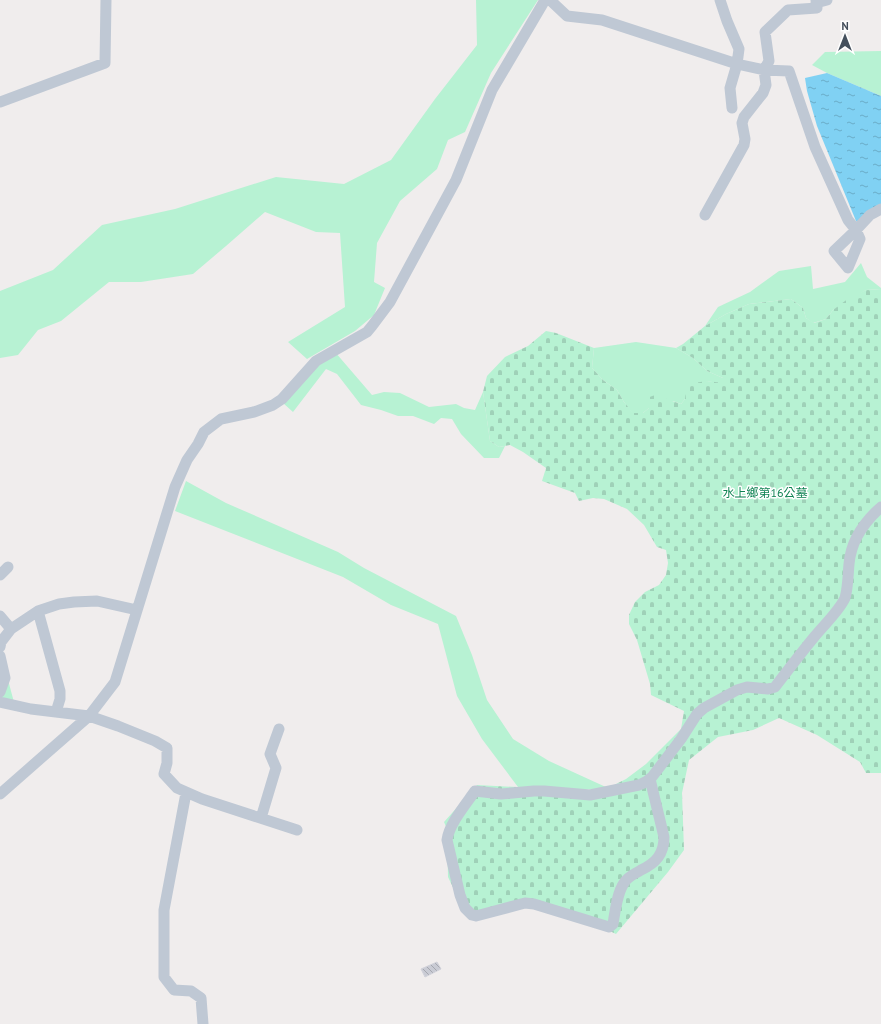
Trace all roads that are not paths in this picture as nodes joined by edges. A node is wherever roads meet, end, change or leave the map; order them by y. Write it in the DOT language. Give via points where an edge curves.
graph roads {
  1 [pos="106,0"];
  2 [pos="545,0"];
  3 [pos="550,0"];
  4 [pos="720,0"];
  5 [pos="827,0"];
  6 [pos="816,1"];
  7 [pos="737,64"];
  8 [pos="764,70"];
  9 [pos="0,102"];
  10 [pos="732,108"];
  11 [pos="881,209"];
  12 [pos="705,215"];
  13 [pos="881,507"];
  14 [pos="138,610"];
  15 [pos="38,611"];
  16 [pos="0,616"];
  17 [pos="11,629"];
  18 [pos="0,648"];
  19 [pos="0,656"];
  20 [pos="0,692"];
  21 [pos="0,702"];
  22 [pos="56,712"];
  23 [pos="89,716"];
  24 [pos="278,729"];
  25 [pos="650,779"];
  26 [pos="186,792"];
  27 [pos="0,794"];
  28 [pos="261,818"];
  29 [pos="297,830"];
  30 [pos="203,1024"];
  1 -- 9 [label="street" via="105,63"];
  2 -- 14 [label="street" via="492,90 456,180 390,302 372,326 367,332 316,361 282,399 273,405 222,419 204,432 175,487"];
  3 -- 7 [label="street" via="567,16 602,20"];
  4 -- 7 [label="street" via="739,49"];
  5 -- 6 [label="street"];
  6 -- 8 [label="street" via="817,8 788,10 765,32 769,62"];
  7 -- 8 [label="street"];
  7 -- 10 [label="street" via="730,88"];
  8 -- 11 [label="street" via="789,71 815,147 848,220 856,230 870,215"];
  8 -- 12 [label="street" via="766,85 763,93 742,122 744,145"];
  13 -- 25 [label="street" via="871,515 860,531 850,554 846,591 839,607 775,687 747,687 704,708"];
  14 -- 15 [label="street" via="97,601 59,604"];
  14 -- 23 [label="street" via="115,682"];
  15 -- 17 [label="street"];
  15 -- 22 [label="street" via="60,691"];
  16 -- 17 [label="street"];
  17 -- 18 [label="street" via="1,642"];
  19 -- 20 [label="street" via="5,678"];
  21 -- 22 [label="street"];
  22 -- 23 [label="street"];
  23 -- 26 [label="street" via="167,748 164,774 177,788"];
  23 -- 27 [label="street"];
  24 -- 28 [label="street" via="270,754 276,768"];
  25 -- 25 [label="street" via="639,785 590,795 539,791 501,794 475,791 453,823 447,840 465,908 476,916 525,903 534,904 609,927 613,924 624,882 654,862 664,844"];
  26 -- 28 [label="street"];
  26 -- 30 [label="street" via="164,910 164,977 174,990 191,992 201,998"];
  28 -- 29 [label="street"];
}
